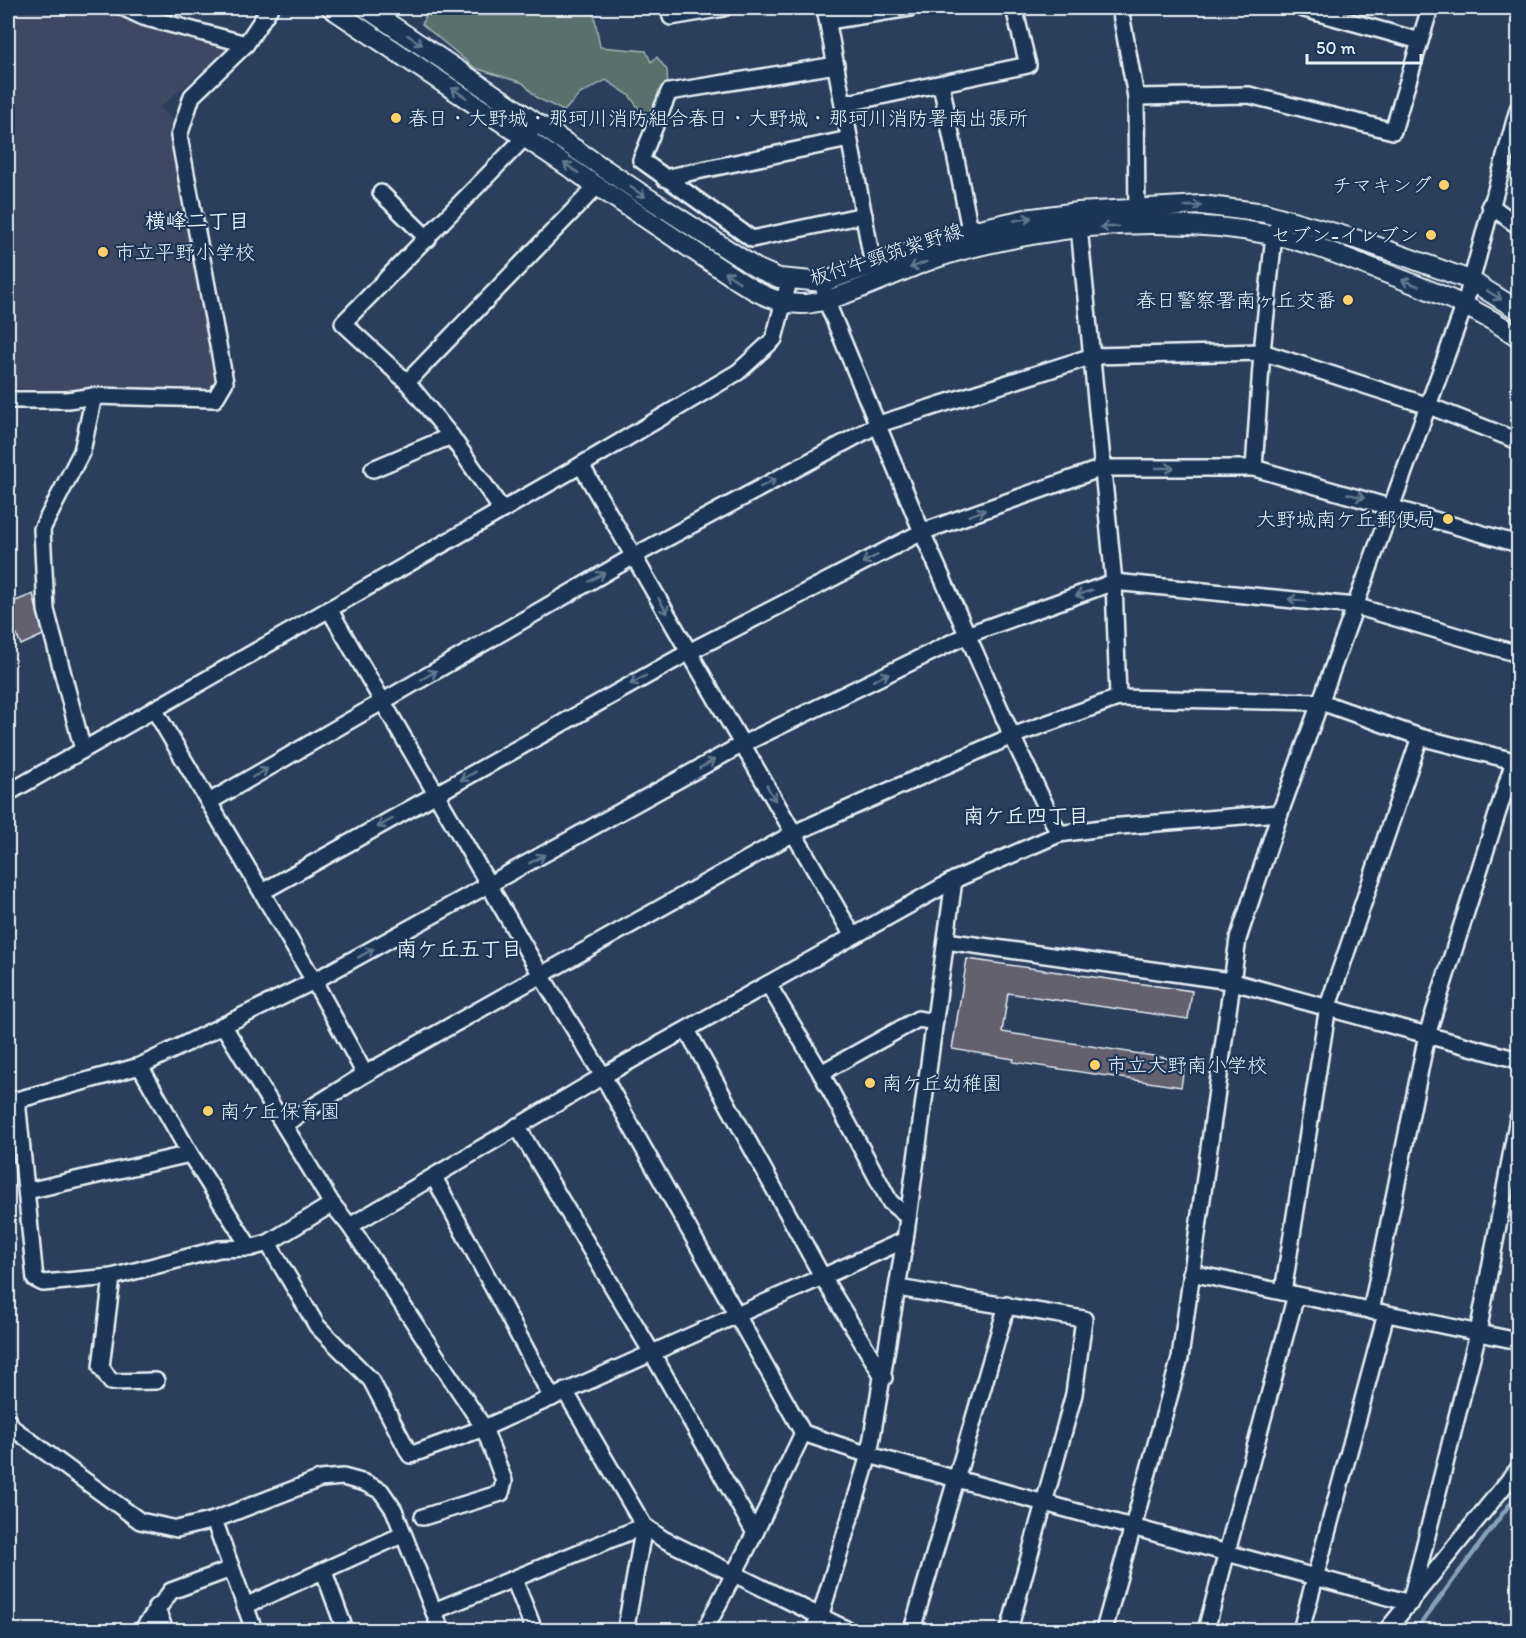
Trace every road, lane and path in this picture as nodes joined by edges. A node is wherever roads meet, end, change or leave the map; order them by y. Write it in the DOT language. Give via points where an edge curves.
graph roads {
  1 [pos="124,8"];
  2 [pos="270,8"];
  3 [pos="331,8"];
  4 [pos="366,8"];
  5 [pos="669,8"];
  6 [pos="724,8"];
  7 [pos="910,8"];
  8 [pos="1014,8"];
  9 [pos="1120,8"];
  10 [pos="1301,8"];
  11 [pos="1430,8"];
  12 [pos="827,14"];
  13 [pos="1420,40"];
  14 [pos="246,44"];
  15 [pos="836,65"];
  16 [pos="941,84"];
  17 [pos="1136,97"];
  18 [pos="843,104"];
  19 [pos="1518,109"];
  20 [pos="538,122"];
  21 [pos="525,137"];
  22 [pos="849,139"];
  23 [pos="664,178"];
  24 [pos="597,186"];
  25 [pos="381,193"];
  26 [pos="1490,205"];
  27 [pos="864,215"];
  28 [pos="1282,217"];
  29 [pos="1137,218"];
  30 [pos="1079,220"];
  31 [pos="1518,226"];
  32 [pos="1274,235"];
  33 [pos="428,238"];
  34 [pos="972,240"];
  35 [pos="873,265"];
  36 [pos="1470,280"];
  37 [pos="789,281"];
  38 [pos="824,291"];
  39 [pos="784,303"];
  40 [pos="1465,304"];
  41 [pos="1518,310"];
  42 [pos="1518,337"];
  43 [pos="1262,352"];
  44 [pos="1093,356"];
  45 [pos="407,382"];
  46 [pos="94,396"];
  47 [pos="8,400"];
  48 [pos="1429,406"];
  49 [pos="879,424"];
  50 [pos="451,436"];
  51 [pos="1518,441"];
  52 [pos="581,465"];
  53 [pos="1102,468"];
  54 [pos="1254,468"];
  55 [pos="374,469"];
  56 [pos="1392,506"];
  57 [pos="502,510"];
  58 [pos="922,532"];
  59 [pos="1518,544"];
  60 [pos="633,556"];
  61 [pos="1114,582"];
  62 [pos="1355,606"];
  63 [pos="329,609"];
  64 [pos="969,634"];
  65 [pos="689,652"];
  66 [pos="1518,654"];
  67 [pos="1118,698"];
  68 [pos="382,702"];
  69 [pos="1322,702"];
  70 [pos="154,709"];
  71 [pos="1012,736"];
  72 [pos="1420,737"];
  73 [pos="743,744"];
  74 [pos="83,750"];
  75 [pos="1516,762"];
  76 [pos="8,793"];
  77 [pos="436,794"];
  78 [pos="210,802"];
  79 [pos="1280,813"];
  80 [pos="794,833"];
  81 [pos="1059,834"];
  82 [pos="954,880"];
  83 [pos="489,886"];
  84 [pos="262,892"];
  85 [pos="853,936"];
  86 [pos="946,941"];
  87 [pos="541,975"];
  88 [pos="314,981"];
  89 [pos="1230,981"];
  90 [pos="768,984"];
  91 [pos="1328,1006"];
  92 [pos="934,1022"];
  93 [pos="223,1025"];
  94 [pos="687,1029"];
  95 [pos="1427,1035"];
  96 [pos="1518,1060"];
  97 [pos="140,1066"];
  98 [pos="821,1073"];
  99 [pos="365,1074"];
  100 [pos="603,1076"];
  101 [pos="12,1100"];
  102 [pos="1518,1118"];
  103 [pos="285,1124"];
  104 [pos="517,1126"];
  105 [pos="190,1154"];
  106 [pos="434,1178"];
  107 [pos="27,1191"];
  108 [pos="332,1204"];
  109 [pos="908,1217"];
  110 [pos="350,1227"];
  111 [pos="905,1240"];
  112 [pos="268,1243"];
  113 [pos="250,1248"];
  114 [pos="1191,1273"];
  115 [pos="822,1276"];
  116 [pos="112,1277"];
  117 [pos="898,1288"];
  118 [pos="1290,1294"];
  119 [pos="1007,1305"];
  120 [pos="1371,1311"];
  121 [pos="1386,1314"];
  122 [pos="736,1315"];
  123 [pos="1478,1333"];
  124 [pos="1518,1341"];
  125 [pos="652,1353"];
  126 [pos="884,1378"];
  127 [pos="156,1381"];
  128 [pos="559,1395"];
  129 [pos="8,1421"];
  130 [pos="484,1428"];
  131 [pos="803,1433"];
  132 [pos="869,1455"];
  133 [pos="1518,1469"];
  134 [pos="957,1479"];
  135 [pos="1045,1503"];
  136 [pos="423,1517"];
  137 [pos="214,1520"];
  138 [pos="644,1526"];
  139 [pos="1133,1527"];
  140 [pos="755,1533"];
  141 [pos="402,1535"];
  142 [pos="1228,1553"];
  143 [pos="231,1569"];
  144 [pos="324,1572"];
  145 [pos="733,1574"];
  146 [pos="1316,1577"];
  147 [pos="514,1579"];
  148 [pos="1410,1603"];
  149 [pos="245,1606"];
  150 [pos="156,1608"];
  151 [pos="435,1611"];
  152 [pos="816,1624"];
  153 [pos="142,1630"];
  154 [pos="165,1630"];
  155 [pos="254,1630"];
  156 [pos="345,1630"];
  157 [pos="441,1630"];
  158 [pos="534,1630"];
  159 [pos="628,1630"];
  160 [pos="705,1630"];
  161 [pos="848,1630"];
  162 [pos="912,1630"];
  163 [pos="1009,1630"];
  164 [pos="1104,1630"];
  165 [pos="1206,1630"];
  166 [pos="1301,1630"];
  167 [pos="1386,1630"];
  1 -- 14 [label="street" via="143,17"];
  2 -- 14 [label="street"];
  21 -- 3 [label="main road, 板付牛頸筑紫野線, one-way"];
  4 -- 20 [label="main road, 板付牛頸筑紫野線, one-way"];
  5 -- 6 [label="street" via="671,17"];
  7 -- 12 [label="street"];
  8 -- 16 [label="street" via="1028,65"];
  9 -- 17 [label="street"];
  10 -- 13 [label="street"];
  11 -- 13 [label="street"];
  12 -- 15 [label="street"];
  13 -- 17 [label="street" via="1393,131 1249,95"];
  14 -- 46 [label="street" via="192,96 179,136 225,382 215,399"];
  15 -- 18 [label="street"];
  15 -- 23 [label="street" via="669,92 641,160"];
  16 -- 18 [label="street"];
  16 -- 34 [label="street"];
  17 -- 29 [label="street"];
  18 -- 22 [label="street"];
  19 -- 26 [label="street"];
  20 -- 21 [label="street"];
  20 -- 37 [label="main road, 板付牛頸筑紫野線, one-way" via="756,268"];
  24 -- 21 [label="main road, 板付牛頸筑紫野線, one-way"];
  21 -- 33 [label="street"];
  22 -- 23 [label="street"];
  22 -- 27 [label="street"];
  23 -- 27 [label="street" via="752,239"];
  39 -- 24 [label="main road, 板付牛頸筑紫野線, one-way" via="746,286"];
  24 -- 45 [label="street"];
  25 -- 33 [label="street"];
  26 -- 31 [label="street"];
  26 -- 36 [label="street"];
  27 -- 35 [label="street"];
  29 -- 28 [label="main road, 板付牛頸筑紫野線, one-way" via="1201,205"];
  28 -- 32 [label="street"];
  28 -- 36 [label="main road, 板付牛頸筑紫野線"];
  29 -- 30 [label="main road, 板付牛頸筑紫野線"];
  29 -- 32 [label="main road, 板付牛頸筑紫野線"];
  30 -- 34 [label="main road, 板付牛頸筑紫野線" via="1032,235"];
  30 -- 44 [label="street"];
  40 -- 32 [label="main road, 板付牛頸筑紫野線, one-way"];
  32 -- 43 [label="street"];
  33 -- 45 [label="street" via="343,323"];
  34 -- 35 [label="main road, 板付牛頸筑紫野線"];
  34 -- 38 [label="main road, 板付牛頸筑紫野線, one-way" via="934,258"];
  35 -- 38 [label="main road, 板付牛頸筑紫野線"];
  36 -- 40 [label="street"];
  36 -- 41 [label="main road, 板付牛頸筑紫野線, one-way"];
  37 -- 38 [label="main road, 板付牛頸筑紫野線"];
  37 -- 39 [label="street"];
  38 -- 39 [label="main road, 板付牛頸筑紫野線" via="805,304"];
  38 -- 49 [label="street"];
  39 -- 52 [label="street" via="774,339 738,372"];
  40 -- 42 [label="main road, 板付牛頸筑紫野線"];
  40 -- 48 [label="street"];
  43 -- 44 [label="street"];
  43 -- 48 [label="street"];
  43 -- 54 [label="street"];
  44 -- 49 [label="street"];
  44 -- 53 [label="street"];
  45 -- 50 [label="street"];
  46 -- 47 [label="street"];
  46 -- 74 [label="street" via="82,451 42,529 46,610"];
  48 -- 51 [label="street"];
  48 -- 56 [label="street"];
  49 -- 58 [label="street"];
  60 -- 49 [label="street, one-way"];
  50 -- 55 [label="street"];
  50 -- 57 [label="street"];
  52 -- 57 [label="street"];
  52 -- 60 [label="street"];
  53 -- 54 [label="street, one-way"];
  58 -- 53 [label="street, one-way"];
  53 -- 61 [label="street"];
  54 -- 56 [label="street, one-way"];
  56 -- 59 [label="street"];
  56 -- 62 [label="street"];
  57 -- 63 [label="street"];
  58 -- 64 [label="street"];
  58 -- 65 [label="street, one-way"];
  60 -- 65 [label="street, one-way"];
  68 -- 60 [label="street, one-way"];
  62 -- 61 [label="street, one-way"];
  61 -- 64 [label="street, one-way"];
  61 -- 67 [label="street"];
  62 -- 66 [label="street"];
  62 -- 69 [label="street"];
  63 -- 68 [label="street"];
  63 -- 70 [label="street"];
  64 -- 71 [label="street"];
  73 -- 64 [label="street, one-way"];
  65 -- 73 [label="street"];
  65 -- 77 [label="street, one-way"];
  67 -- 69 [label="street"];
  67 -- 71 [label="street"];
  68 -- 77 [label="street"];
  78 -- 68 [label="street, one-way"];
  69 -- 72 [label="street"];
  69 -- 79 [label="street"];
  70 -- 74 [label="street"];
  70 -- 78 [label="street"];
  71 -- 80 [label="street"];
  71 -- 81 [label="street"];
  72 -- 75 [label="street"];
  72 -- 91 [label="street"];
  73 -- 80 [label="street, one-way"];
  83 -- 73 [label="street, one-way"];
  74 -- 76 [label="street"];
  75 -- 95 [label="street"];
  77 -- 83 [label="street"];
  77 -- 84 [label="street, one-way"];
  78 -- 84 [label="street"];
  79 -- 81 [label="street"];
  79 -- 89 [label="street" via="1248,902"];
  80 -- 85 [label="street"];
  80 -- 87 [label="street"];
  81 -- 82 [label="street"];
  82 -- 85 [label="street"];
  82 -- 86 [label="street"];
  83 -- 87 [label="street"];
  88 -- 83 [label="street, one-way"];
  84 -- 88 [label="street"];
  85 -- 90 [label="street"];
  86 -- 89 [label="street"];
  86 -- 92 [label="street"];
  87 -- 99 [label="street"];
  87 -- 100 [label="street"];
  88 -- 93 [label="street"];
  88 -- 99 [label="street"];
  89 -- 91 [label="street"];
  89 -- 114 [label="street"];
  90 -- 94 [label="street"];
  90 -- 98 [label="street"];
  91 -- 95 [label="street"];
  91 -- 118 [label="street"];
  92 -- 98 [label="street" via="918,1019"];
  92 -- 109 [label="street"];
  93 -- 97 [label="street"];
  93 -- 103 [label="street"];
  94 -- 100 [label="street"];
  94 -- 115 [label="street"];
  95 -- 96 [label="street"];
  95 -- 120 [label="street"];
  97 -- 101 [label="street"];
  97 -- 105 [label="street"];
  98 -- 109 [label="street" via="890,1202"];
  99 -- 103 [label="street"];
  100 -- 104 [label="street"];
  100 -- 122 [label="street"];
  101 -- 107 [label="street"];
  102 -- 123 [label="street"];
  103 -- 108 [label="street"];
  104 -- 106 [label="street"];
  104 -- 125 [label="street"];
  105 -- 107 [label="street"];
  105 -- 113 [label="street"];
  106 -- 110 [label="street"];
  106 -- 128 [label="street"];
  107 -- 116 [label="street" via="35,1278 43,1283"];
  108 -- 110 [label="street"];
  108 -- 112 [label="street"];
  109 -- 111 [label="street"];
  110 -- 130 [label="street"];
  111 -- 115 [label="street"];
  111 -- 117 [label="street"];
  112 -- 113 [label="street"];
  112 -- 130 [label="street" via="317,1326 371,1380 410,1455"];
  113 -- 116 [label="street" via="219,1249"];
  114 -- 118 [label="street"];
  114 -- 139 [label="street" via="1180,1358"];
  115 -- 122 [label="street"];
  115 -- 126 [label="street"];
  116 -- 127 [label="street" via="101,1367 111,1382"];
  117 -- 119 [label="street"];
  117 -- 126 [label="street"];
  118 -- 120 [label="street"];
  118 -- 142 [label="street"];
  119 -- 134 [label="street"];
  119 -- 135 [label="street" via="1084,1319 1074,1394"];
  120 -- 121 [label="street"];
  121 -- 123 [label="street"];
  121 -- 146 [label="street"];
  122 -- 125 [label="street"];
  122 -- 131 [label="street"];
  123 -- 124 [label="street"];
  123 -- 148 [label="street"];
  125 -- 128 [label="street"];
  125 -- 140 [label="street"];
  126 -- 132 [label="street"];
  128 -- 130 [label="street"];
  128 -- 138 [label="street"];
  129 -- 137 [label="street" via="140,1521 177,1529"];
  130 -- 136 [label="street" via="504,1480 501,1493"];
  131 -- 132 [label="street"];
  131 -- 140 [label="street"];
  132 -- 134 [label="street"];
  132 -- 152 [label="street"];
  133 -- 148 [label="street"];
  134 -- 135 [label="street"];
  134 -- 162 [label="street"];
  135 -- 139 [label="street"];
  135 -- 163 [label="street"];
  137 -- 141 [label="street" via="321,1479 343,1477 381,1491 394,1510"];
  137 -- 143 [label="street"];
  138 -- 145 [label="street"];
  138 -- 147 [label="street"];
  138 -- 159 [label="street"];
  139 -- 142 [label="street"];
  139 -- 164 [label="street"];
  140 -- 145 [label="street"];
  141 -- 144 [label="street"];
  141 -- 151 [label="street"];
  142 -- 146 [label="street"];
  142 -- 165 [label="street"];
  143 -- 149 [label="street"];
  143 -- 150 [label="street" via="171,1591"];
  144 -- 149 [label="street"];
  144 -- 156 [label="street"];
  145 -- 152 [label="street"];
  145 -- 160 [label="street"];
  146 -- 148 [label="street"];
  146 -- 166 [label="street"];
  147 -- 151 [label="street"];
  147 -- 158 [label="street"];
  148 -- 167 [label="street"];
  149 -- 155 [label="street"];
  150 -- 153 [label="street"];
  150 -- 154 [label="street"];
  151 -- 157 [label="street"];
  152 -- 161 [label="street"];
}
